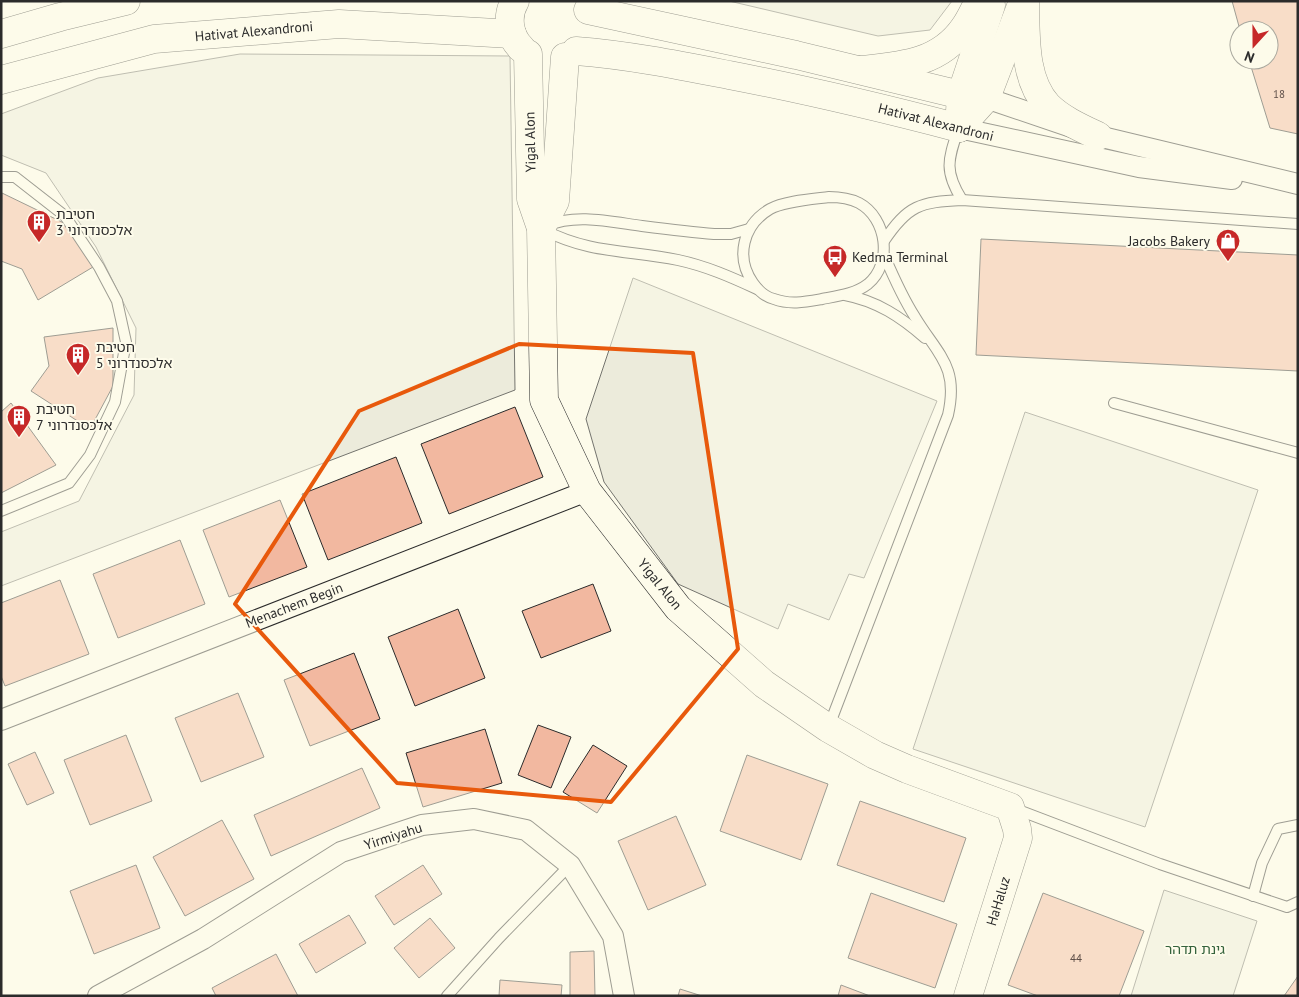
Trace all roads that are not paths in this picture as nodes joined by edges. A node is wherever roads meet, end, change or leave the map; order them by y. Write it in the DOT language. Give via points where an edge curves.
graph roads {
  1 [pos="126,1"];
  2 [pos="515,1"];
  3 [pos="979,1"];
  4 [pos="992,1"];
  5 [pos="1024,1"];
  6 [pos="586,6"];
  7 [pos="1,34"];
  8 [pos="520,44"];
  9 [pos="570,54"];
  10 [pos="861,70"];
  11 [pos="1,80"];
  12 [pos="974,96"];
  13 [pos="959,128"];
  14 [pos="1098,136"];
  15 [pos="1,177"];
  16 [pos="1298,186"];
  17 [pos="962,200"];
  18 [pos="1298,224"];
  19 [pos="541,228"];
  20 [pos="749,229"];
  21 [pos="884,240"];
  22 [pos="884,255"];
  23 [pos="757,289"];
  24 [pos="844,295"];
  25 [pos="939,351"];
  26 [pos="1114,402"];
  27 [pos="1298,453"];
  28 [pos="586,491"];
  29 [pos="1,511"];
  30 [pos="1,720"];
  31 [pos="828,728"];
  32 [pos="1010,807"];
  33 [pos="1298,825"];
  34 [pos="570,865"];
  35 [pos="1253,896"];
  36 [pos="1298,902"];
  37 [pos="98,996"];
  38 [pos="447,996"];
  39 [pos="624,996"];
  40 [pos="968,996"];
  1 -- 7 [label="main road"];
  2 -- 8 [label="main road, Yigal Alon" via="510,20"];
  3 -- 10 [label="main road" via="949,46 928,59 904,66"];
  4 -- 12 [label="main road"];
  5 -- 12 [label="main road"];
  5 -- 14 [label="main road" via="1026,42 1038,93 1068,120"];
  6 -- 9 [label="main road" via="589,30 584,41"];
  6 -- 10 [label="main road, Hativat Alexandroni"];
  8 -- 9 [label="main road, Hativat Alexandroni" via="540,59 552,60"];
  8 -- 11 [label="main road, Hativat Alexandroni" via="339,24 154,39"];
  8 -- 19 [label="main road, Yigal Alon" via="531,199"];
  9 -- 13 [label="main road, Hativat Alexandroni" via="615,54 660,61 798,88"];
  9 -- 19 [label="main road, Yigal Alon" via="555,201"];
  10 -- 12 [label="main road, Hativat Alexandroni"];
  12 -- 13 [label="main road"];
  12 -- 14 [label="street, Hativat Alexandroni"];
  13 -- 16 [label="street, Hativat Alexandroni" via="1139,167"];
  13 -- 17 [label="lane" via="949,169"];
  14 -- 16 [label="street, Hativat Alexandroni"];
  15 -- 29 [label="lane" via="15,177 65,216 117,301 126,342 115,402 90,455 69,483"];
  17 -- 18 [label="lane"];
  17 -- 21 [label="lane" via="937,201 916,207 905,214"];
  19 -- 20 [label="lane" via="573,219 714,234"];
  19 -- 23 [label="lane" via="592,248 699,265"];
  19 -- 28 [label="main road, Yigal Alon" via="544,400"];
  20 -- 21 [label="lane" via="759,216 772,208 829,197 846,198 873,214"];
  20 -- 23 [label="lane" via="743,244 743,260"];
  21 -- 22 [label="lane"];
  22 -- 24 [label="lane" via="870,282"];
  22 -- 25 [label="lane" via="902,295"];
  23 -- 24 [label="lane" via="785,303"];
  24 -- 25 [label="lane" via="862,298 894,314"];
  25 -- 31 [label="lane" via="949,369 952,385 948,415"];
  26 -- 27 [label="lane"];
  28 -- 30 [label="street, Menachem Begin"];
  28 -- 31 [label="main road, Yigal Alon" via="678,608 764,684"];
  31 -- 32 [label="main road, Yigal Alon" via="907,769"];
  32 -- 35 [label="lane"];
  32 -- 40 [label="main road, HaHaluz" via="1018,838"];
  33 -- 35 [label="lane" via="1278,829 1262,863"];
  34 -- 37 [label="street, Yirmiyahu" via="526,830 474,819 422,825 341,852 202,939"];
  34 -- 38 [label="lane" via="498,938"];
  34 -- 39 [label="street, Yirmiyahu" via="613,936"];
  35 -- 36 [label="lane" via="1287,907"];
}
